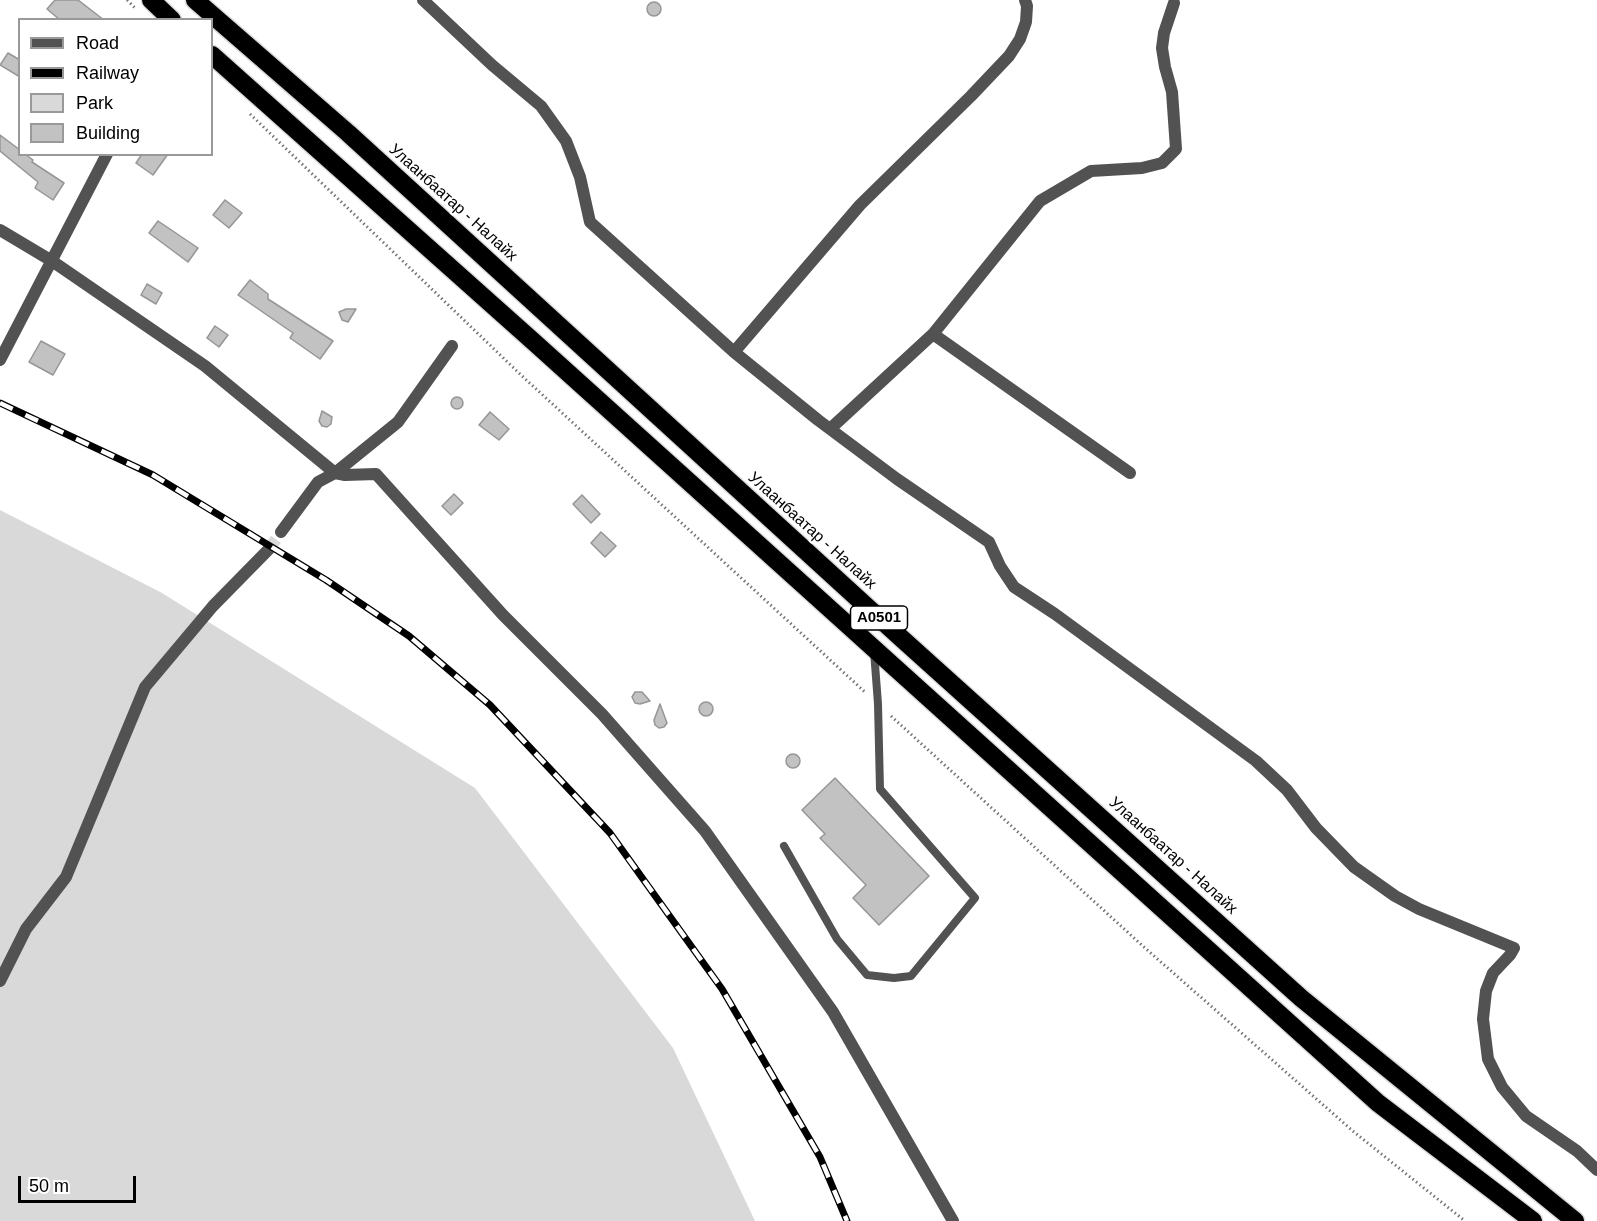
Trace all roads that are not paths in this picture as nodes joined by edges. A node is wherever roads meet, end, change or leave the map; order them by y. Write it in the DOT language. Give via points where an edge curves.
graph roads {
  1 [pos="151,0"];
  2 [pos="195,0"];
  3 [pos="423,0"];
  4 [pos="1025,0"];
  5 [pos="1174,3"];
  6 [pos="170,18"];
  7 [pos="213,56"];
  8 [pos="106,156"];
  9 [pos="0,230"];
  10 [pos="52,261"];
  11 [pos="933,334"];
  12 [pos="452,346"];
  13 [pos="734,352"];
  14 [pos="0,360"];
  15 [pos="830,429"];
  16 [pos="335,473"];
  17 [pos="1130,473"];
  18 [pos="281,532"];
  19 [pos="269,549"];
  20 [pos="873,648"];
  21 [pos="784,846"];
  22 [pos="0,981"];
  23 [pos="1597,1170"];
  24 [pos="953,1221"];
  25 [pos="1533,1221"];
  26 [pos="1575,1221"];
  1 -- 6 [label="highway"];
  2 -- 26 [label="highway, Улаанбаатар - Налайх / A0501" via="348,133 1301,998"];
  3 -- 13 [label="street" via="541,106 566,141 580,177 590,222"];
  4 -- 13 [label="street" via="1026,22 1009,56 860,205"];
  5 -- 11 [label="street" via="1162,48 1172,92 1176,149 1162,163 1091,171 1040,201"];
  7 -- 20 [label="highway, A0501"];
  8 -- 10 [label="street"];
  9 -- 10 [label="street"];
  10 -- 14 [label="street"];
  10 -- 16 [label="street" via="205,366"];
  11 -- 15 [label="street"];
  11 -- 17 [label="street"];
  12 -- 16 [label="street" via="399,422"];
  13 -- 15 [label="street"];
  15 -- 23 [label="street" via="989,542 1014,587 1256,761 1287,790 1316,828 1354,867 1419,909 1514,948 1493,973 1486,991 1483,1019 1488,1059 1502,1087 1526,1116 1577,1151"];
  16 -- 18 [label="street" via="318,482"];
  16 -- 24 [label="street" via="376,474 503,615 602,714 705,831 834,1012"];
  19 -- 22 [label="street" via="213,606 145,687 66,877 26,930"];
  20 -- 21 [label="lane" via="880,789 975,898 911,976 867,975 837,939"];
  20 -- 25 [label="highway, A0501" via="1378,1102"];
}
